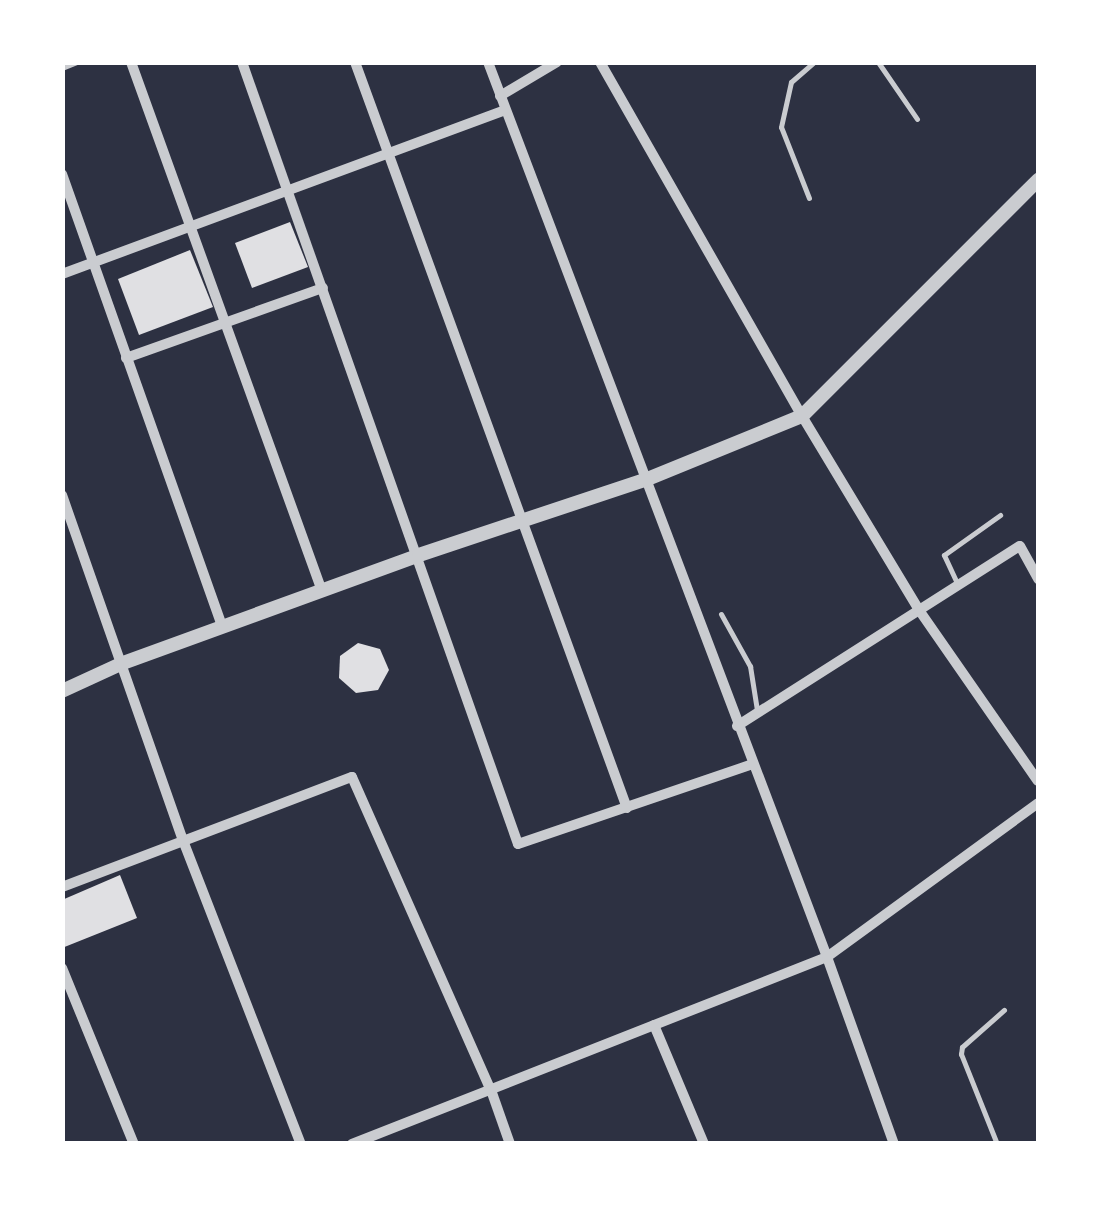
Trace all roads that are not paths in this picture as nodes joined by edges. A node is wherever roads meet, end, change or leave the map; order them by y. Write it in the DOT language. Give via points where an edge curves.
graph roads {
  1 [pos="77,62"];
  2 [pos="131,62"];
  3 [pos="242,62"];
  4 [pos="355,62"];
  5 [pos="488,62"];
  6 [pos="557,62"];
  7 [pos="600,62"];
  8 [pos="814,62"];
  9 [pos="878,62"];
  10 [pos="62,68"];
  11 [pos="500,96"];
  12 [pos="505,110"];
  13 [pos="917,119"];
  14 [pos="388,156"];
  15 [pos="62,174"];
  16 [pos="1038,180"];
  17 [pos="288,192"];
  18 [pos="809,198"];
  19 [pos="190,227"];
  20 [pos="92,262"];
  21 [pos="62,274"];
  22 [pos="323,288"];
  23 [pos="225,323"];
  24 [pos="126,358"];
  25 [pos="802,416"];
  26 [pos="645,480"];
  27 [pos="62,495"];
  28 [pos="1000,515"];
  29 [pos="522,522"];
  30 [pos="419,555"];
  31 [pos="1038,579"];
  32 [pos="958,585"];
  33 [pos="322,591"];
  34 [pos="919,610"];
  35 [pos="721,614"];
  36 [pos="222,627"];
  37 [pos="123,664"];
  38 [pos="62,692"];
  39 [pos="758,712"];
  40 [pos="737,726"];
  41 [pos="753,764"];
  42 [pos="1038,781"];
  43 [pos="1038,803"];
  44 [pos="627,808"];
  45 [pos="184,843"];
  46 [pos="62,887"];
  47 [pos="827,956"];
  48 [pos="62,968"];
  49 [pos="1004,1010"];
  50 [pos="654,1025"];
  51 [pos="491,1090"];
  52 [pos="134,1144"];
  53 [pos="300,1144"];
  54 [pos="352,1144"];
  55 [pos="510,1144"];
  56 [pos="704,1144"];
  57 [pos="894,1144"];
  58 [pos="996,1144"];
  1 -- 10 [label="lane"];
  2 -- 19 [label="street"];
  3 -- 17 [label="street"];
  4 -- 14 [label="street"];
  5 -- 11 [label="street"];
  6 -- 11 [label="street"];
  7 -- 25 [label="street"];
  8 -- 18 [label="lane" via="792,82 781,127"];
  9 -- 13 [label="lane"];
  11 -- 12 [label="street"];
  12 -- 14 [label="street"];
  12 -- 26 [label="street"];
  14 -- 17 [label="street"];
  14 -- 29 [label="street"];
  15 -- 20 [label="street"];
  16 -- 25 [label="street"];
  17 -- 19 [label="street"];
  17 -- 22 [label="street"];
  19 -- 20 [label="street"];
  19 -- 23 [label="street"];
  20 -- 21 [label="street"];
  20 -- 24 [label="street"];
  22 -- 23 [label="street"];
  22 -- 30 [label="street"];
  23 -- 24 [label="street"];
  23 -- 33 [label="street"];
  24 -- 36 [label="street"];
  25 -- 26 [label="street"];
  25 -- 34 [label="street"];
  26 -- 29 [label="street"];
  26 -- 40 [label="street"];
  27 -- 37 [label="street"];
  28 -- 32 [label="lane" via="944,554"];
  29 -- 30 [label="street"];
  29 -- 44 [label="street"];
  30 -- 33 [label="street"];
  30 -- 44 [label="street" via="518,844"];
  31 -- 32 [label="street" via="1020,546"];
  32 -- 34 [label="street"];
  33 -- 36 [label="street"];
  34 -- 39 [label="street"];
  34 -- 42 [label="street"];
  35 -- 39 [label="lane" via="750,666"];
  36 -- 37 [label="street"];
  37 -- 38 [label="street"];
  37 -- 45 [label="street"];
  39 -- 40 [label="street"];
  40 -- 41 [label="street"];
  41 -- 44 [label="street"];
  41 -- 47 [label="street"];
  43 -- 47 [label="street"];
  45 -- 46 [label="street"];
  45 -- 51 [label="street" via="352,777"];
  45 -- 53 [label="street"];
  47 -- 50 [label="street"];
  47 -- 57 [label="street"];
  48 -- 52 [label="street"];
  49 -- 58 [label="lane" via="961,1054"];
  50 -- 51 [label="street"];
  50 -- 56 [label="street"];
  51 -- 54 [label="street"];
  51 -- 55 [label="street"];
}
